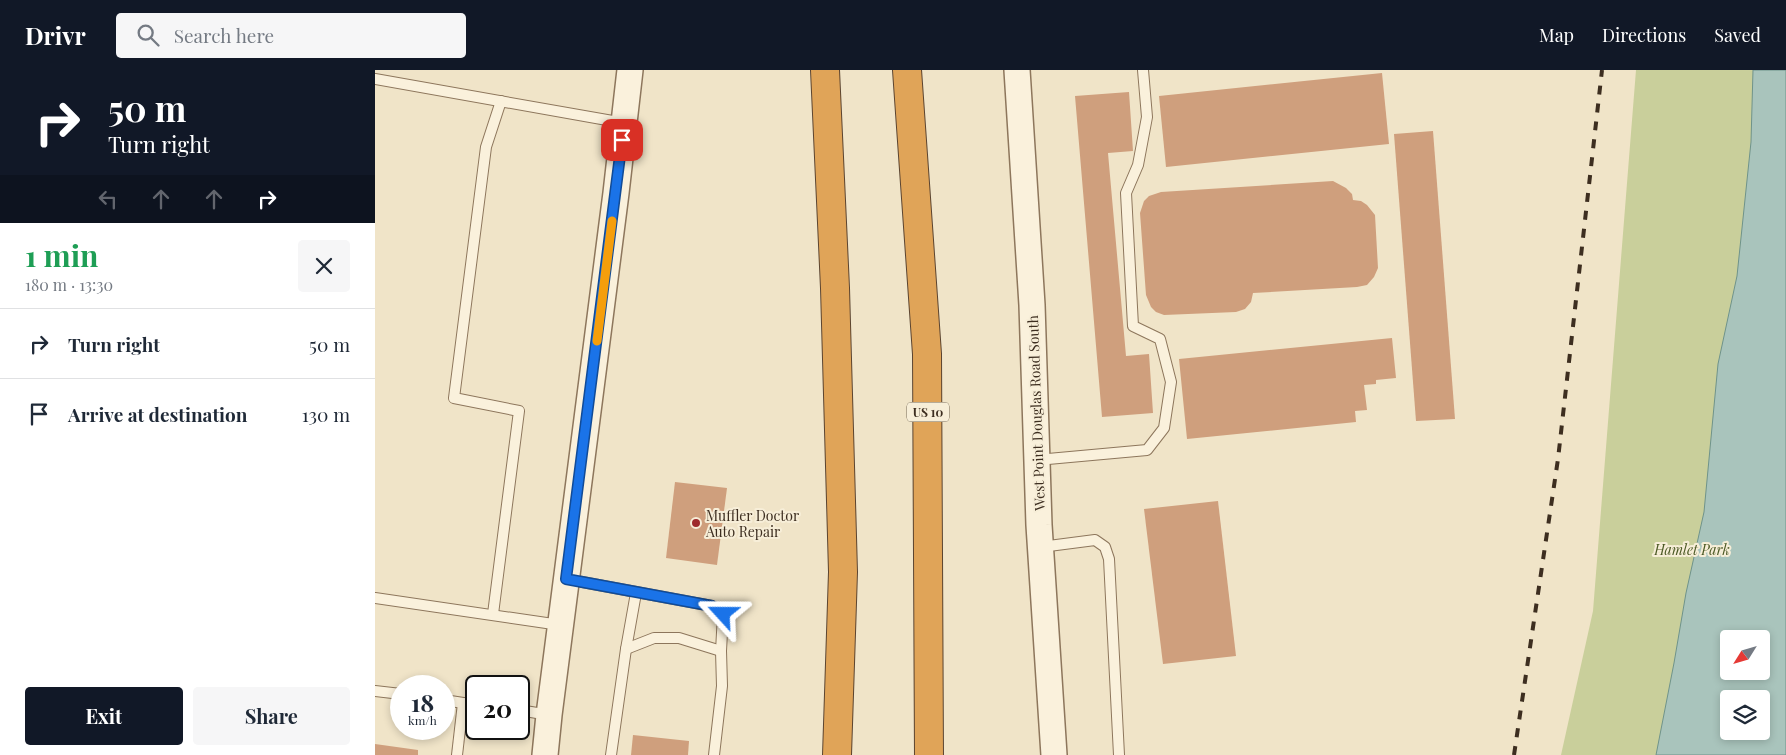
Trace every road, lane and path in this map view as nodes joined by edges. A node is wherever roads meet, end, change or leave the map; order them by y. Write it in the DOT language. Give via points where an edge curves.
graph roads {
  1 [pos="630,70"];
  2 [pos="825,70"];
  3 [pos="907,70"];
  4 [pos="1017,70"];
  5 [pos="1143,70"];
  6 [pos="375,79"];
  7 [pos="501,102"];
  8 [pos="624,123"];
  9 [pos="1037,460"];
  10 [pos="1041,547"];
  11 [pos="566,579"];
  12 [pos="636,593"];
  13 [pos="375,598"];
  14 [pos="493,614"];
  15 [pos="560,625"];
  16 [pos="626,649"];
  17 [pos="721,651"];
  18 [pos="375,691"];
  19 [pos="390,693"];
  20 [pos="455,702"];
  21 [pos="463,703"];
  22 [pos="530,712"];
  23 [pos="549,715"];
  24 [pos="457,755"];
  25 [pos="545,755"];
  26 [pos="611,755"];
  27 [pos="714,755"];
  28 [pos="837,755"];
  29 [pos="929,755"];
  30 [pos="1054,755"];
  31 [pos="1119,755"];
  1 -- 8 [label="street"];
  2 -- 28 [label="highway" via="843,572"];
  3 -- 29 [label="highway, US 10" via="927,354"];
  4 -- 9 [label="street, West Point Douglas Road South" via="1032,306"];
  5 -- 9 [label="lane" via="1147,117 1138,165 1127,193 1133,326 1160,338 1171,382 1164,428 1147,450"];
  6 -- 7 [label="lane"];
  7 -- 8 [label="lane"];
  7 -- 14 [label="lane" via="486,147 454,398 519,411"];
  8 -- 11 [label="street"];
  9 -- 10 [label="street, West Point Douglas Road South"];
  10 -- 30 [label="street, West Point Douglas Road South"];
  10 -- 31 [label="lane" via="1095,540 1105,546 1109,559"];
  11 -- 12 [label="lane"];
  11 -- 15 [label="street"];
  12 -- 16 [label="lane"];
  12 -- 17 [label="lane" via="712,606 719,610 723,614"];
  13 -- 14 [label="lane"];
  14 -- 15 [label="lane"];
  15 -- 23 [label="street"];
  16 -- 17 [label="lane" via="654,638 679,638"];
  16 -- 26 [label="lane"];
  17 -- 27 [label="lane" via="723,686"];
  18 -- 19 [label="lane"];
  20 -- 21 [label="lane"];
  21 -- 24 [label="lane"];
  22 -- 23 [label="lane"];
  23 -- 25 [label="street"];
}
